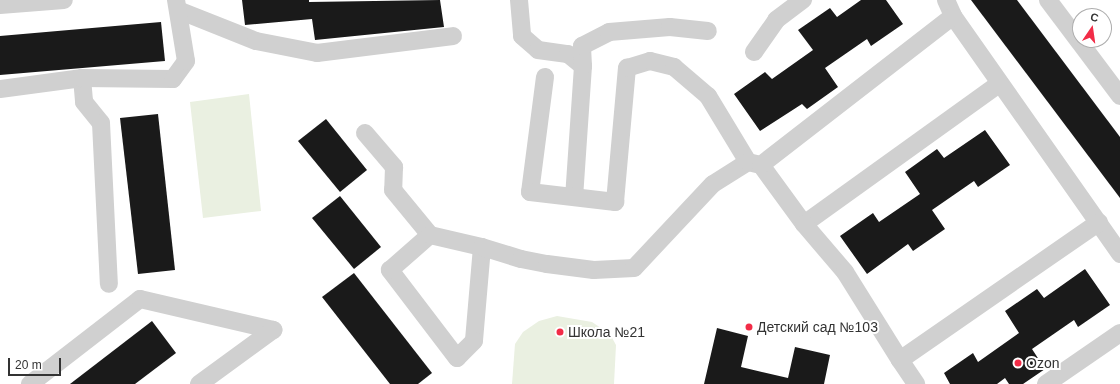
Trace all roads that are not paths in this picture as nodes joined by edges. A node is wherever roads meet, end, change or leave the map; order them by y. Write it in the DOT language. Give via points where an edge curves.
graph roads {
  1 [pos="64,0"];
  2 [pos="519,0"];
  3 [pos="803,0"];
  4 [pos="946,0"];
  5 [pos="1048,0"];
  6 [pos="0,4"];
  7 [pos="177,5"];
  8 [pos="954,16"];
  9 [pos="708,31"];
  10 [pos="453,36"];
  11 [pos="754,52"];
  12 [pos="583,66"];
  13 [pos="545,77"];
  14 [pos="82,78"];
  15 [pos="1000,82"];
  16 [pos="0,89"];
  17 [pos="1120,96"];
  18 [pos="365,133"];
  19 [pos="754,164"];
  20 [pos="574,197"];
  21 [pos="1099,222"];
  22 [pos="804,224"];
  23 [pos="430,235"];
  24 [pos="482,247"];
  25 [pos="1118,247"];
  26 [pos="109,284"];
  27 [pos="1120,333"];
  28 [pos="900,360"];
  29 [pos="30,384"];
  30 [pos="199,384"];
  31 [pos="916,384"];
  32 [pos="1046,384"];
  1 -- 6 [label="street"];
  2 -- 12 [label="street" via="522,36 538,50 568,54"];
  3 -- 11 [label="street" via="776,20"];
  4 -- 8 [label="street"];
  5 -- 17 [label="street"];
  7 -- 10 [label="street" via="256,41 317,53"];
  7 -- 14 [label="street" via="186,61 173,79"];
  8 -- 15 [label="street"];
  8 -- 19 [label="street"];
  9 -- 12 [label="street" via="670,27 609,32 582,46"];
  12 -- 20 [label="street"];
  13 -- 20 [label="street" via="530,192"];
  14 -- 16 [label="street"];
  14 -- 26 [label="street" via="84,102 101,123"];
  15 -- 21 [label="street"];
  15 -- 22 [label="street"];
  18 -- 23 [label="street" via="394,166 393,190"];
  19 -- 20 [label="street" via="708,96 674,67 650,61 627,68 615,202"];
  19 -- 22 [label="street"];
  19 -- 24 [label="street" via="713,184 634,268 594,270 547,264"];
  21 -- 25 [label="street"];
  21 -- 28 [label="street"];
  22 -- 28 [label="street" via="845,272"];
  23 -- 24 [label="street"];
  23 -- 24 [label="street" via="390,270 457,358 474,341"];
  27 -- 32 [label="street"];
  28 -- 31 [label="street"];
  29 -- 30 [label="street" via="140,299 273,330"];
}
